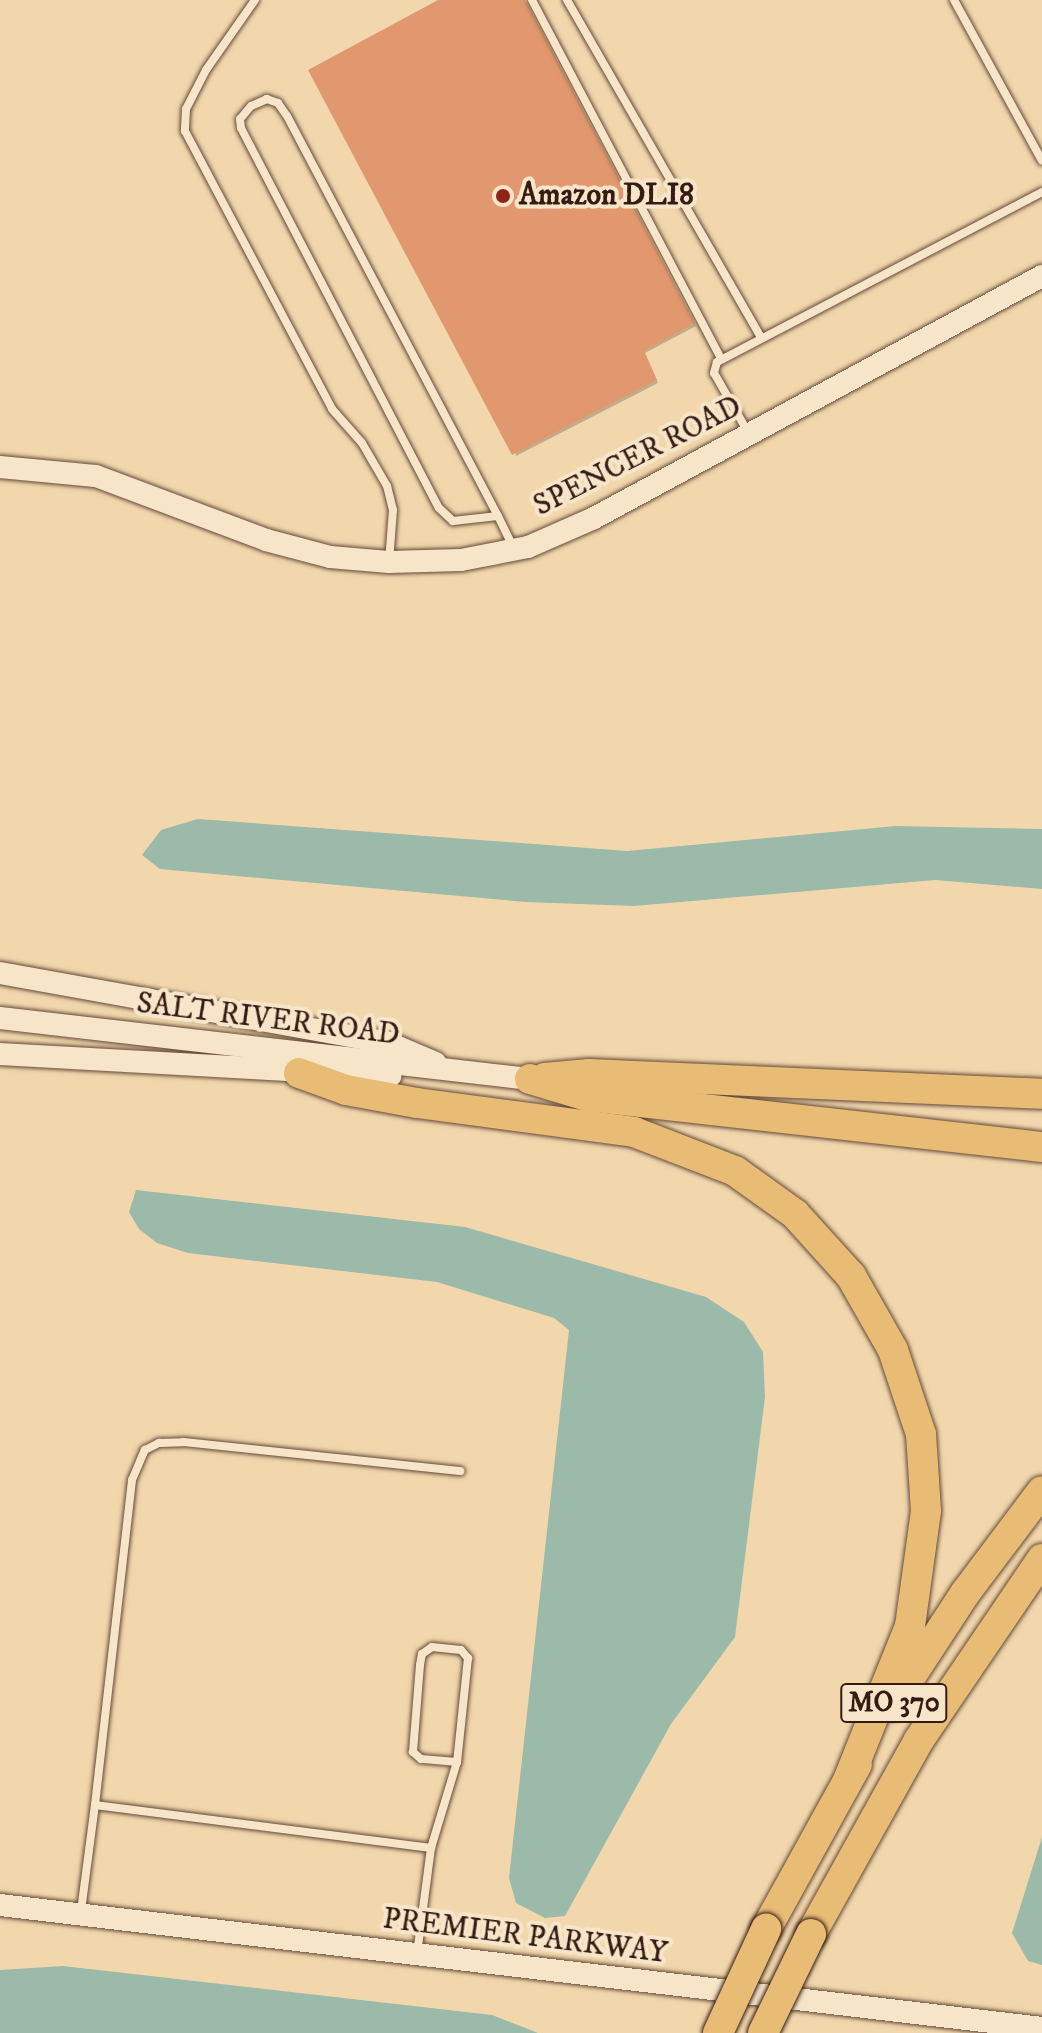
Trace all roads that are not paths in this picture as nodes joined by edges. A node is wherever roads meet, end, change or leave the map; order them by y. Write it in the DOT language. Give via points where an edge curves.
graph roads {
  1 [pos="255,0"];
  2 [pos="532,0"];
  3 [pos="567,0"];
  4 [pos="954,0"];
  5 [pos="1042,161"];
  6 [pos="1042,192"];
  7 [pos="1042,276"];
  8 [pos="761,337"];
  9 [pos="721,358"];
  10 [pos="749,434"];
  11 [pos="0,467"];
  12 [pos="498,516"];
  13 [pos="514,550"];
  14 [pos="389,562"];
  15 [pos="0,973"];
  16 [pos="0,1018"];
  17 [pos="0,1054"];
  18 [pos="455,1071"];
  19 [pos="299,1073"];
  20 [pos="530,1079"];
  21 [pos="1042,1094"];
  22 [pos="1042,1147"];
  23 [pos="460,1471"];
  24 [pos="1042,1491"];
  25 [pos="1042,1559"];
  26 [pos="457,1762"];
  27 [pos="848,1780"];
  28 [pos="95,1805"];
  29 [pos="431,1848"];
  30 [pos="0,1905"];
  31 [pos="81,1915"];
  32 [pos="417,1955"];
  33 [pos="966,2027"];
  34 [pos="1042,2028"];
  35 [pos="718,2033"];
  36 [pos="763,2033"];
  1 -- 14 [label="lane" via="206,70 186,109 185,131 332,409 362,443 387,486 393,510"];
  2 -- 9 [label="lane"];
  3 -- 8 [label="lane"];
  4 -- 5 [label="lane"];
  6 -- 8 [label="lane"];
  7 -- 10 [label="street, SPENCER ROAD"];
  8 -- 9 [label="lane"];
  9 -- 10 [label="lane" via="714,373"];
  10 -- 13 [label="street, SPENCER ROAD" via="594,518"];
  11 -- 14 [label="street, SPENCER ROAD" via="96,476 276,543 330,557"];
  12 -- 12 [label="lane" via="453,521 439,508 241,128 240,119 251,106 267,99 278,103 287,116"];
  12 -- 13 [label="lane"];
  13 -- 14 [label="street, SPENCER ROAD" via="461,560"];
  15 -- 18 [label="street" via="389,1043"];
  16 -- 18 [label="street, SALT RIVER ROAD"];
  17 -- 19 [label="street"];
  18 -- 19 [label="street" via="372,1078"];
  18 -- 20 [label="street, SALT RIVER ROAD"];
  19 -- 27 [label="highway" via="346,1090 634,1132 735,1171 795,1214 851,1276 893,1350 921,1434 926,1511 910,1626"];
  20 -- 21 [label="highway" via="589,1074"];
  20 -- 22 [label="highway" via="587,1096"];
  23 -- 28 [label="lane" via="183,1442 145,1450 132,1480"];
  24 -- 27 [label="highway, MO 370" via="966,1592"];
  25 -- 36 [label="highway, MO 370, bridge" via="919,1740 811,1934"];
  26 -- 26 [label="lane" via="468,1658 461,1650 432,1647 422,1654 420,1665 413,1752 421,1759"];
  26 -- 29 [label="lane"];
  27 -- 35 [label="highway, MO 370, bridge" via="766,1929"];
  28 -- 29 [label="lane"];
  28 -- 31 [label="lane"];
  29 -- 32 [label="lane"];
  30 -- 31 [label="street, PREMIER PARKWAY"];
  31 -- 32 [label="street, PREMIER PARKWAY"];
  32 -- 33 [label="street, PREMIER PARKWAY"];
  33 -- 34 [label="street, PREMIER PARKWAY"];
}
